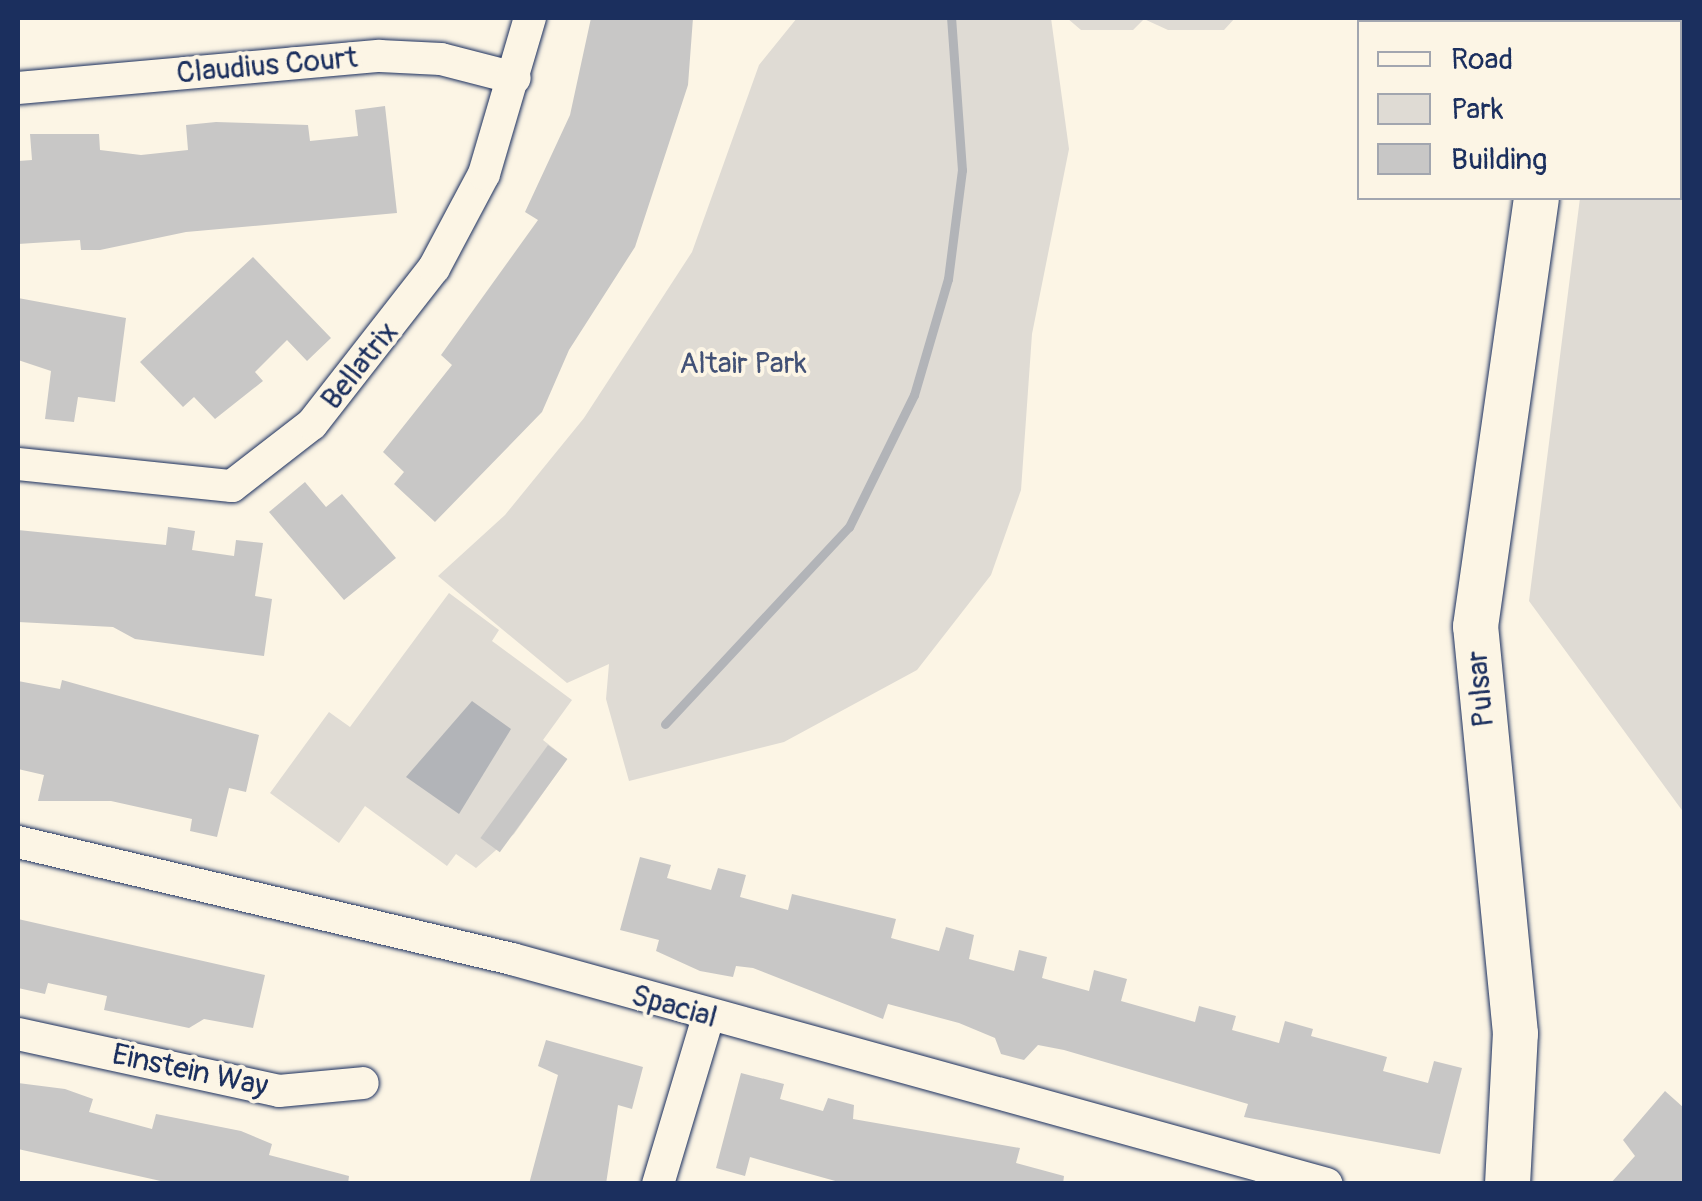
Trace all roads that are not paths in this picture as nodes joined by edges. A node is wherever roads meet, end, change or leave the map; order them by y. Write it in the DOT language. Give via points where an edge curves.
graph roads {
  1 [pos="530,18"];
  2 [pos="515,78"];
  3 [pos="18,88"];
  4 [pos="1536,200"];
  5 [pos="18,464"];
  6 [pos="18,842"];
  7 [pos="708,1017"];
  8 [pos="18,1034"];
  9 [pos="364,1083"];
  10 [pos="658,1184"];
  11 [pos="1327,1184"];
  12 [pos="1507,1184"];
  1 -- 2 [label="street, Bellatrix"];
  2 -- 3 [label="street, Claudius Court" via="442,59 380,56"];
  2 -- 5 [label="street, Bellatrix" via="484,174 434,268 312,424 232,486"];
  4 -- 12 [label="street, Pulsar" via="1475,626 1515,1033"];
  6 -- 7 [label="street, Spacial" via="512,960"];
  7 -- 10 [label="street"];
  7 -- 11 [label="street, Spacial"];
  8 -- 9 [label="street, Einstein Way" via="279,1092"];
}
